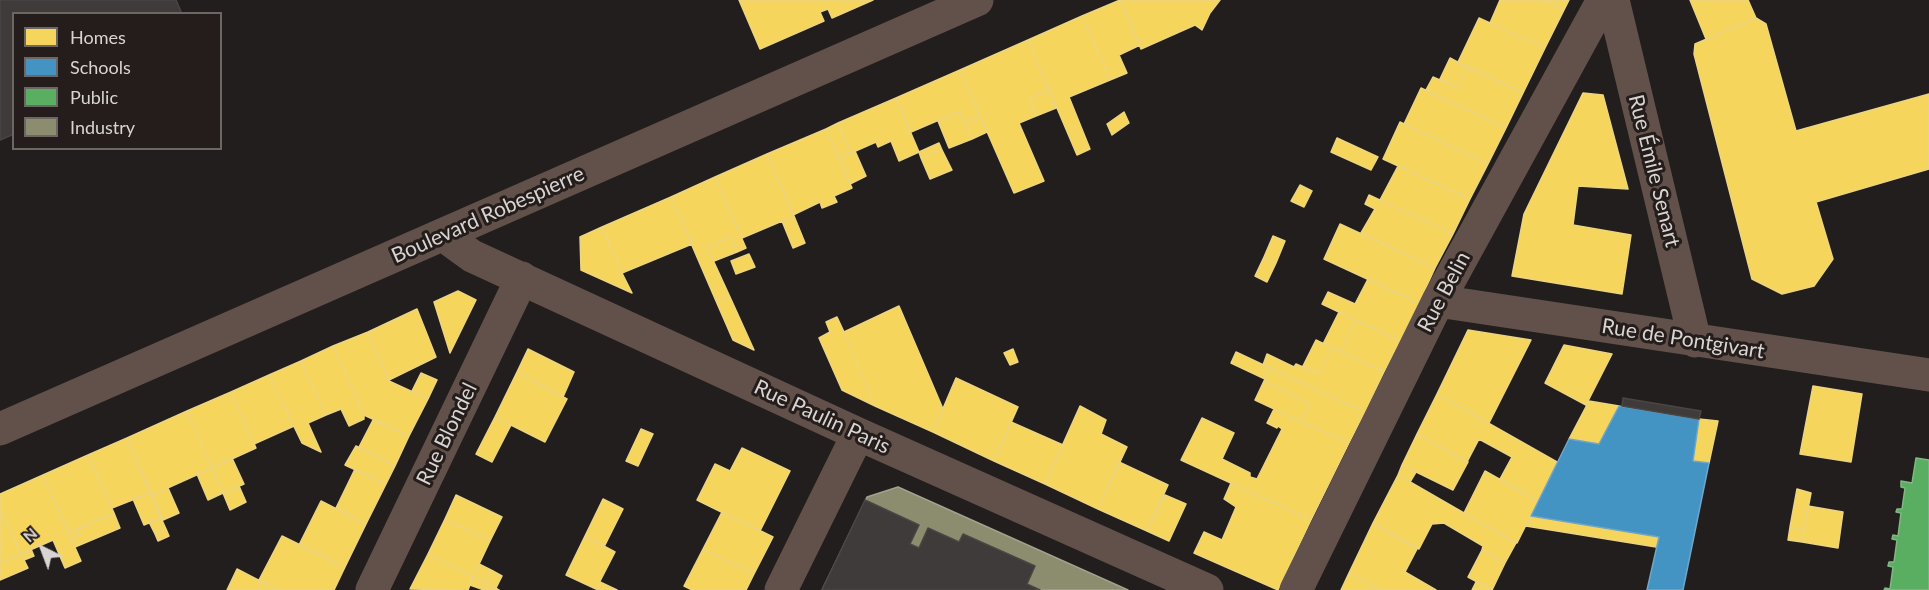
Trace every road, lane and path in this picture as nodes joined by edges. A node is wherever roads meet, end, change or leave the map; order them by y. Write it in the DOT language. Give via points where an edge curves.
graph roads {
  1 [pos="977,0"];
  2 [pos="1603,0"];
  3 [pos="1613,0"];
  4 [pos="442,235"];
  5 [pos="522,279"];
  6 [pos="1438,301"];
  7 [pos="1695,341"];
  8 [pos="1929,375"];
  9 [pos="0,429"];
  10 [pos="858,434"];
  11 [pos="372,590"];
  12 [pos="781,590"];
  13 [pos="1207,590"];
  14 [pos="1296,590"];
  1 -- 4 [label="street, Boulevard Robespierre"];
  2 -- 6 [label="street, Rue Belin"];
  3 -- 7 [label="street, Rue Émile Senart"];
  4 -- 5 [label="street, Rue Paulin Paris" via="472,256"];
  4 -- 9 [label="street, Boulevard Robespierre"];
  5 -- 10 [label="street, Rue Paulin Paris"];
  5 -- 11 [label="street, Rue Blondel"];
  6 -- 7 [label="street, Rue de Pontgivart"];
  6 -- 14 [label="street, Rue Belin"];
  7 -- 8 [label="street, Rue de Pontgivart"];
  10 -- 12 [label="street"];
  10 -- 13 [label="street, Rue Paulin Paris"];
}
